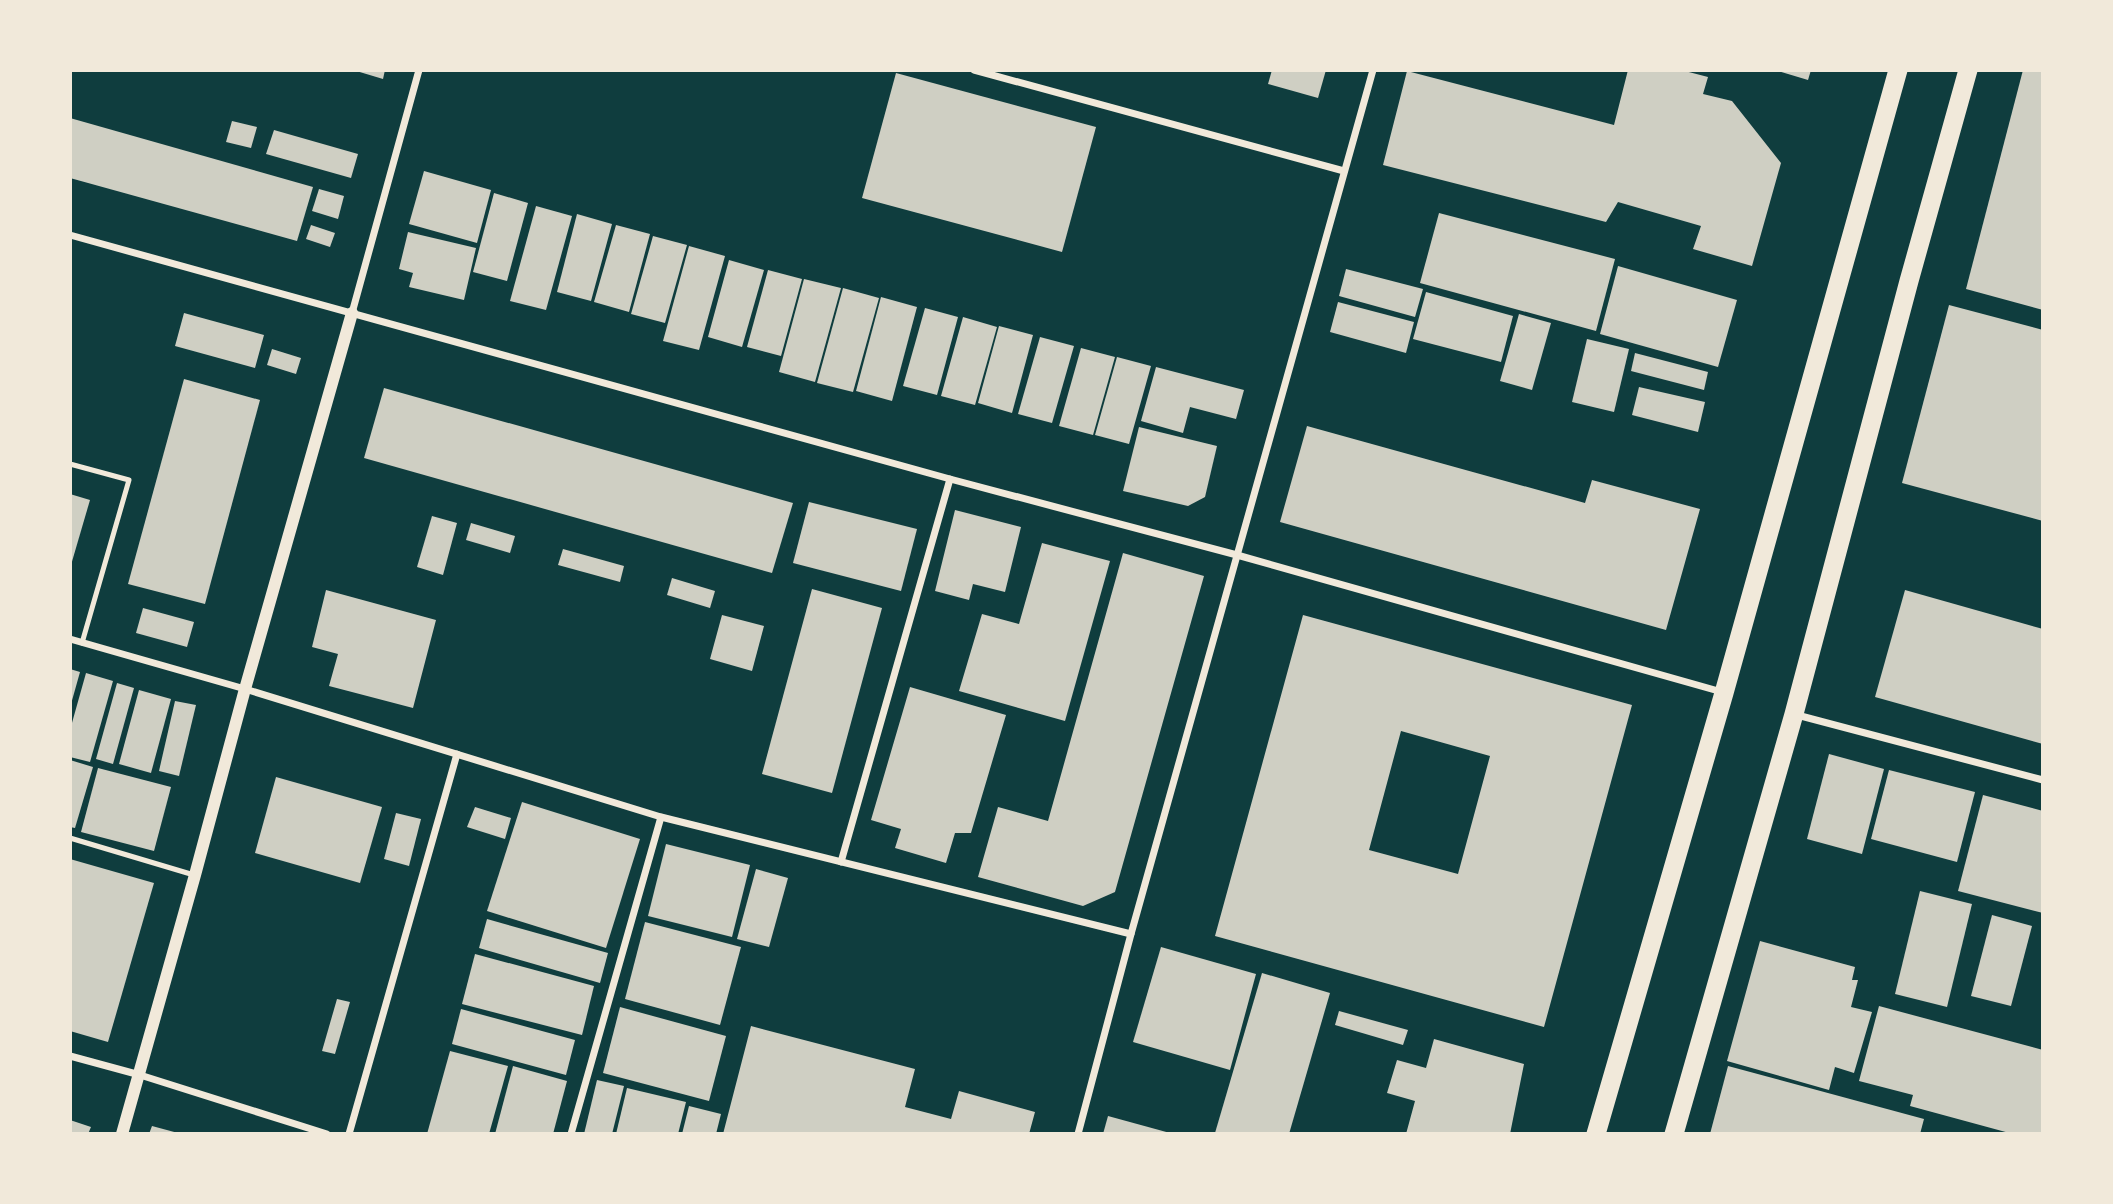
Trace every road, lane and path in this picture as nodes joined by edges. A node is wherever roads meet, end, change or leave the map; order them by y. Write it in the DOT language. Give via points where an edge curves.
graph roads {
  1 [pos="419,70"];
  2 [pos="974,70"];
  3 [pos="1373,70"];
  4 [pos="1898,70"];
  5 [pos="1968,70"];
  6 [pos="1344,171"];
  7 [pos="70,235"];
  8 [pos="352,313"];
  9 [pos="70,464"];
  10 [pos="950,479"];
  11 [pos="1237,555"];
  12 [pos="70,639"];
  13 [pos="82,643"];
  14 [pos="245,689"];
  15 [pos="1724,693"];
  16 [pos="1794,714"];
  17 [pos="457,754"];
  18 [pos="2043,780"];
  19 [pos="661,817"];
  20 [pos="70,838"];
  21 [pos="841,862"];
  22 [pos="195,875"];
  23 [pos="1131,934"];
  24 [pos="70,1056"];
  25 [pos="140,1075"];
  26 [pos="122,1134"];
  27 [pos="327,1134"];
  28 [pos="349,1134"];
  29 [pos="571,1134"];
  30 [pos="1078,1134"];
  31 [pos="1596,1134"];
  32 [pos="1674,1134"];
  1 -- 8 [label="street"];
  2 -- 6 [label="street"];
  3 -- 6 [label="street"];
  4 -- 15 [label="highway"];
  5 -- 16 [label="highway"];
  6 -- 11 [label="street"];
  7 -- 8 [label="street"];
  8 -- 10 [label="street"];
  8 -- 14 [label="street"];
  9 -- 13 [label="lane" via="129,480"];
  10 -- 11 [label="street"];
  10 -- 21 [label="street"];
  11 -- 15 [label="street"];
  11 -- 23 [label="street"];
  12 -- 13 [label="street"];
  13 -- 14 [label="street"];
  14 -- 17 [label="street"];
  14 -- 22 [label="street"];
  15 -- 31 [label="highway"];
  16 -- 18 [label="street"];
  16 -- 32 [label="highway"];
  17 -- 19 [label="street"];
  17 -- 28 [label="street"];
  19 -- 21 [label="street"];
  19 -- 29 [label="street"];
  20 -- 22 [label="lane"];
  21 -- 23 [label="street"];
  22 -- 25 [label="street"];
  23 -- 30 [label="street"];
  24 -- 25 [label="street"];
  25 -- 26 [label="street"];
  25 -- 27 [label="street"];
}
